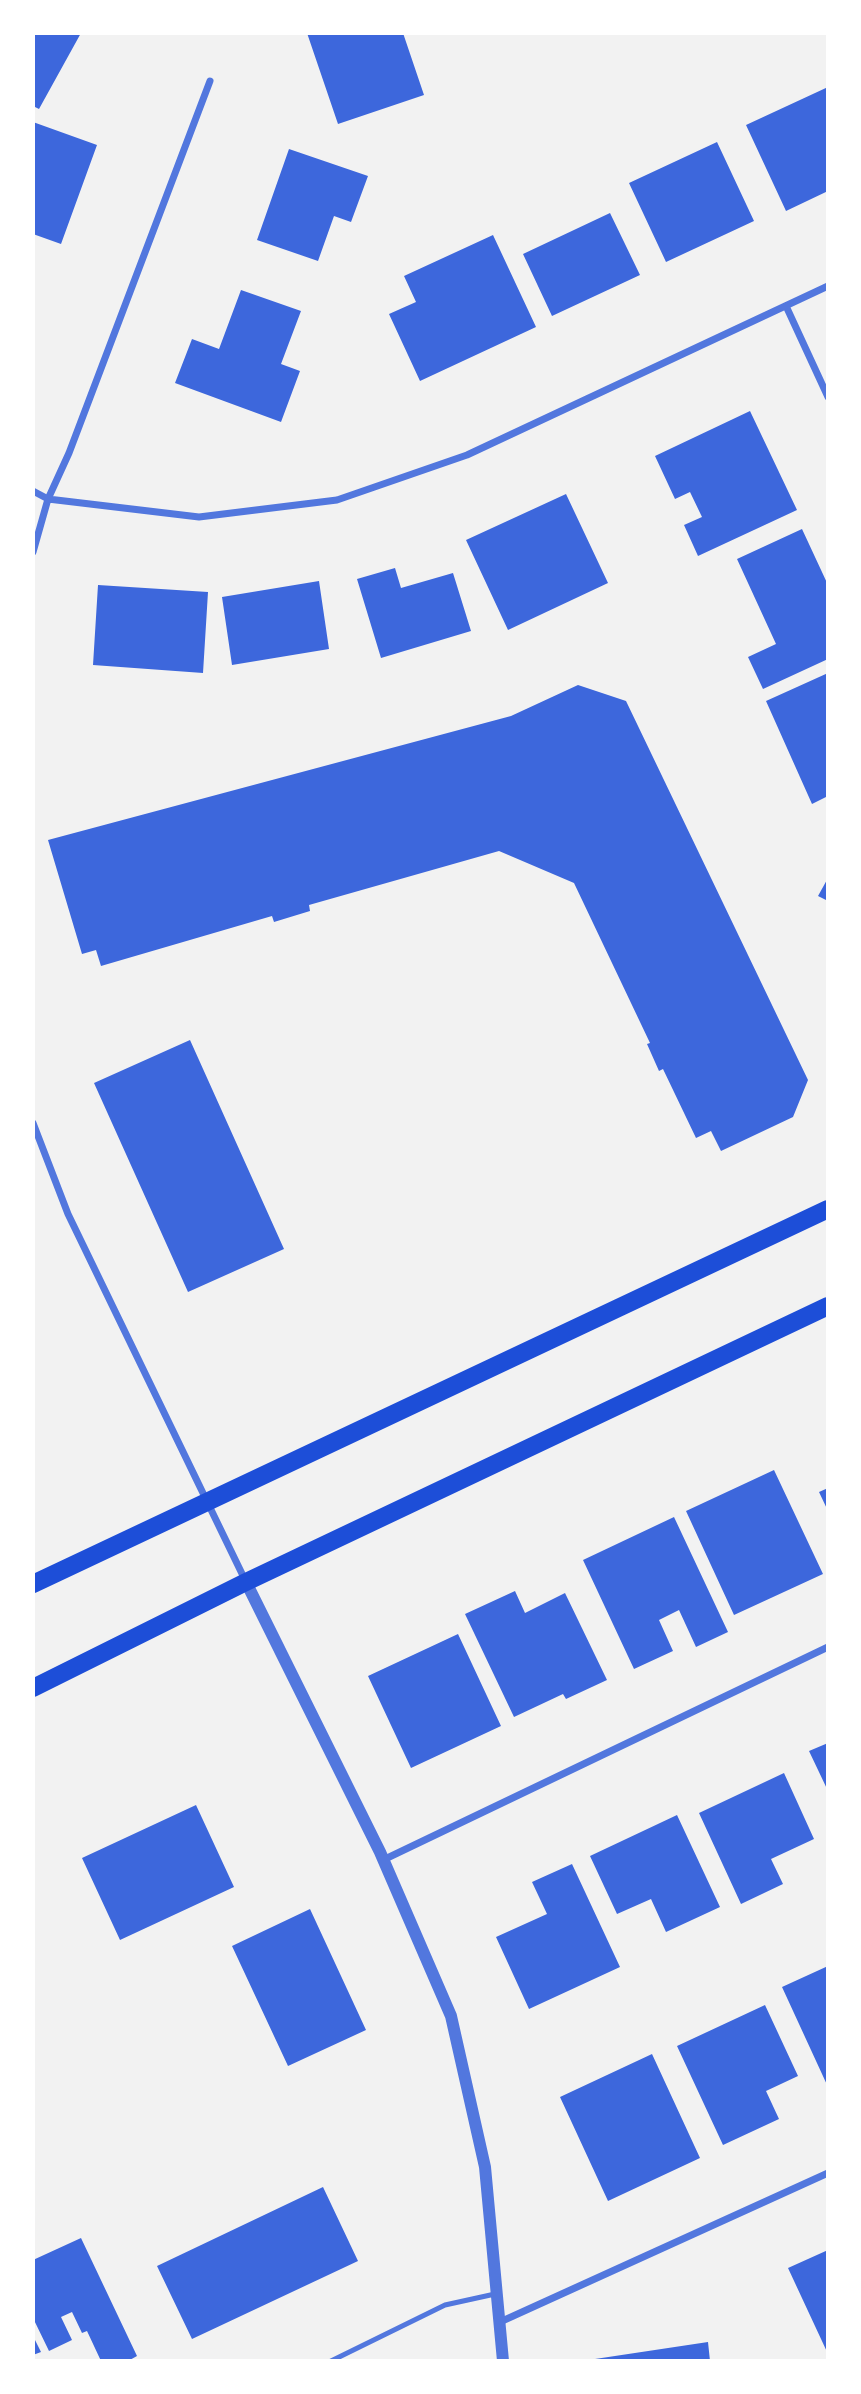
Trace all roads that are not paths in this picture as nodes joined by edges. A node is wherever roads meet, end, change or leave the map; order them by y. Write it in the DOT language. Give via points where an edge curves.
graph roads {
  1 [pos="209,80"];
  2 [pos="828,286"];
  3 [pos="786,306"];
  4 [pos="828,397"];
  5 [pos="33,491"];
  6 [pos="48,499"];
  7 [pos="33,552"];
  8 [pos="33,1124"];
  9 [pos="828,1209"];
  10 [pos="828,1306"];
  11 [pos="207,1503"];
  12 [pos="246,1582"];
  13 [pos="33,1584"];
  14 [pos="828,1647"];
  15 [pos="33,1688"];
  16 [pos="383,1860"];
  17 [pos="828,2173"];
  18 [pos="497,2293"];
  19 [pos="499,2322"];
  20 [pos="331,2361"];
  21 [pos="503,2361"];
  1 -- 6 [label="street"];
  2 -- 3 [label="street"];
  3 -- 4 [label="street"];
  3 -- 6 [label="street" via="467,455 337,500 199,517"];
  5 -- 6 [label="street"];
  6 -- 7 [label="street"];
  8 -- 11 [label="street" via="68,1214"];
  9 -- 11 [label="main road"];
  10 -- 12 [label="main road"];
  11 -- 12 [label="street"];
  11 -- 13 [label="main road"];
  12 -- 15 [label="main road"];
  12 -- 16 [label="street"];
  14 -- 16 [label="street"];
  16 -- 18 [label="street" via="451,2016 485,2167"];
  17 -- 19 [label="street"];
  18 -- 19 [label="street"];
  18 -- 20 [label="lane" via="445,2305"];
  19 -- 21 [label="street"];
}
